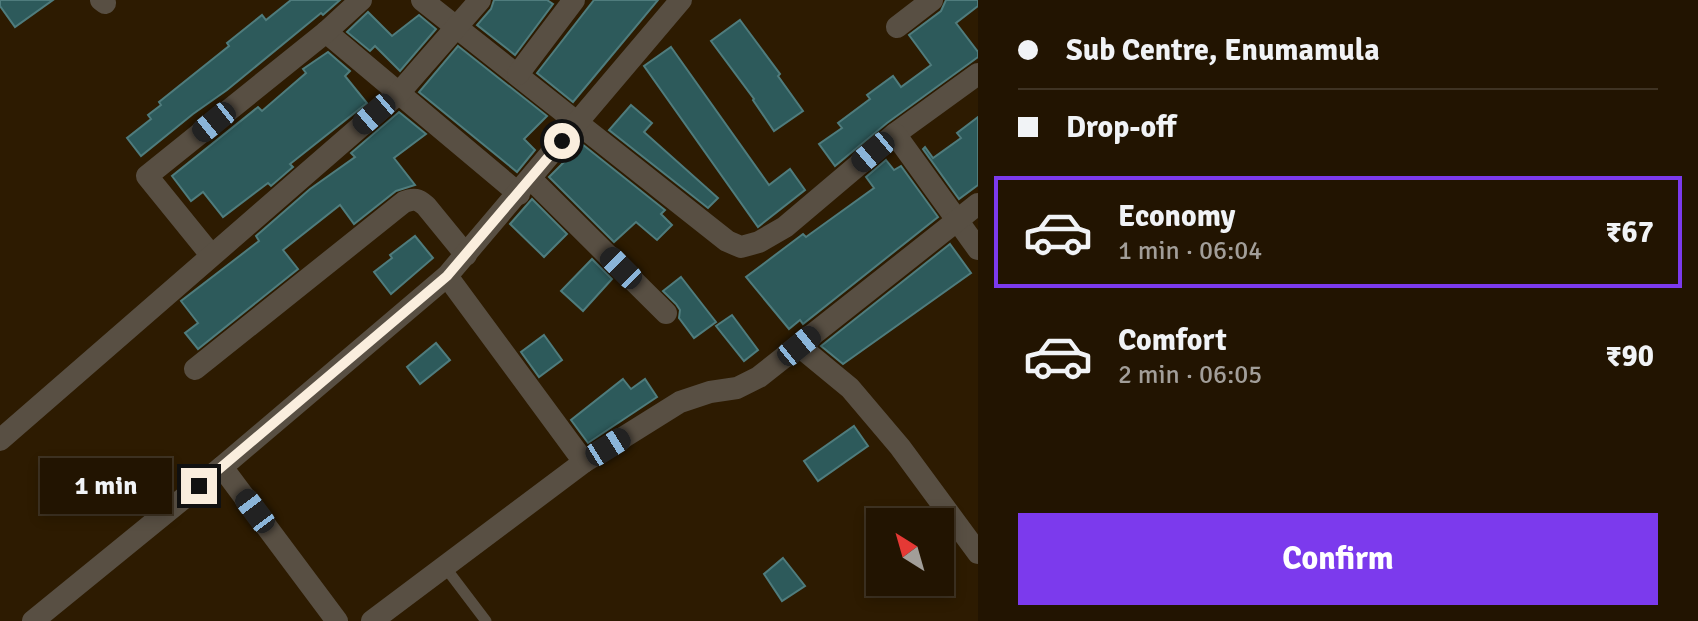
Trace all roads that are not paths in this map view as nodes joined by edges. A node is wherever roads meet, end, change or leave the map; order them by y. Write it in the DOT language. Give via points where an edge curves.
graph roads {
  1 [pos="361,0"];
  2 [pos="422,0"];
  3 [pos="480,0"];
  4 [pos="574,0"];
  5 [pos="681,0"];
  6 [pos="932,0"];
  7 [pos="897,27"];
  8 [pos="458,28"];
  9 [pos="326,32"];
  10 [pos="518,74"];
  11 [pos="978,74"];
  12 [pos="398,94"];
  13 [pos="578,122"];
  14 [pos="895,134"];
  15 [pos="525,186"];
  16 [pos="978,204"];
  17 [pos="957,219"];
  18 [pos="978,249"];
  19 [pos="211,255"];
  20 [pos="466,255"];
  21 [pos="447,276"];
  22 [pos="666,313"];
  23 [pos="799,346"];
  24 [pos="195,369"];
  25 [pos="0,440"];
  26 [pos="584,462"];
  27 [pos="222,467"];
  28 [pos="978,553"];
  29 [pos="445,567"];
  30 [pos="33,621"];
  31 [pos="337,621"];
  32 [pos="372,621"];
  33 [pos="486,621"];
  1 -- 9 [label="street"];
  2 -- 8 [label="street"];
  3 -- 8 [label="street"];
  4 -- 10 [label="street"];
  5 -- 13 [label="street"];
  6 -- 7 [label="street"];
  8 -- 10 [label="street"];
  8 -- 12 [label="street"];
  9 -- 12 [label="street"];
  9 -- 19 [label="street" via="147,176"];
  10 -- 13 [label="street"];
  11 -- 14 [label="street"];
  12 -- 15 [label="street"];
  12 -- 19 [label="street"];
  13 -- 14 [label="street" via="741,247 785,227"];
  13 -- 15 [label="street"];
  14 -- 17 [label="street"];
  15 -- 20 [label="street"];
  15 -- 22 [label="street"];
  16 -- 17 [label="street"];
  17 -- 18 [label="street"];
  17 -- 23 [label="street"];
  19 -- 25 [label="street"];
  20 -- 21 [label="street"];
  20 -- 24 [label="street" via="426,206 412,198"];
  21 -- 26 [label="street"];
  21 -- 27 [label="street"];
  23 -- 26 [label="street" via="759,377 680,402"];
  23 -- 28 [label="street" via="850,388"];
  26 -- 29 [label="street"];
  27 -- 30 [label="street"];
  27 -- 31 [label="street"];
  29 -- 32 [label="street"];
  29 -- 33 [label="lane"];
}
